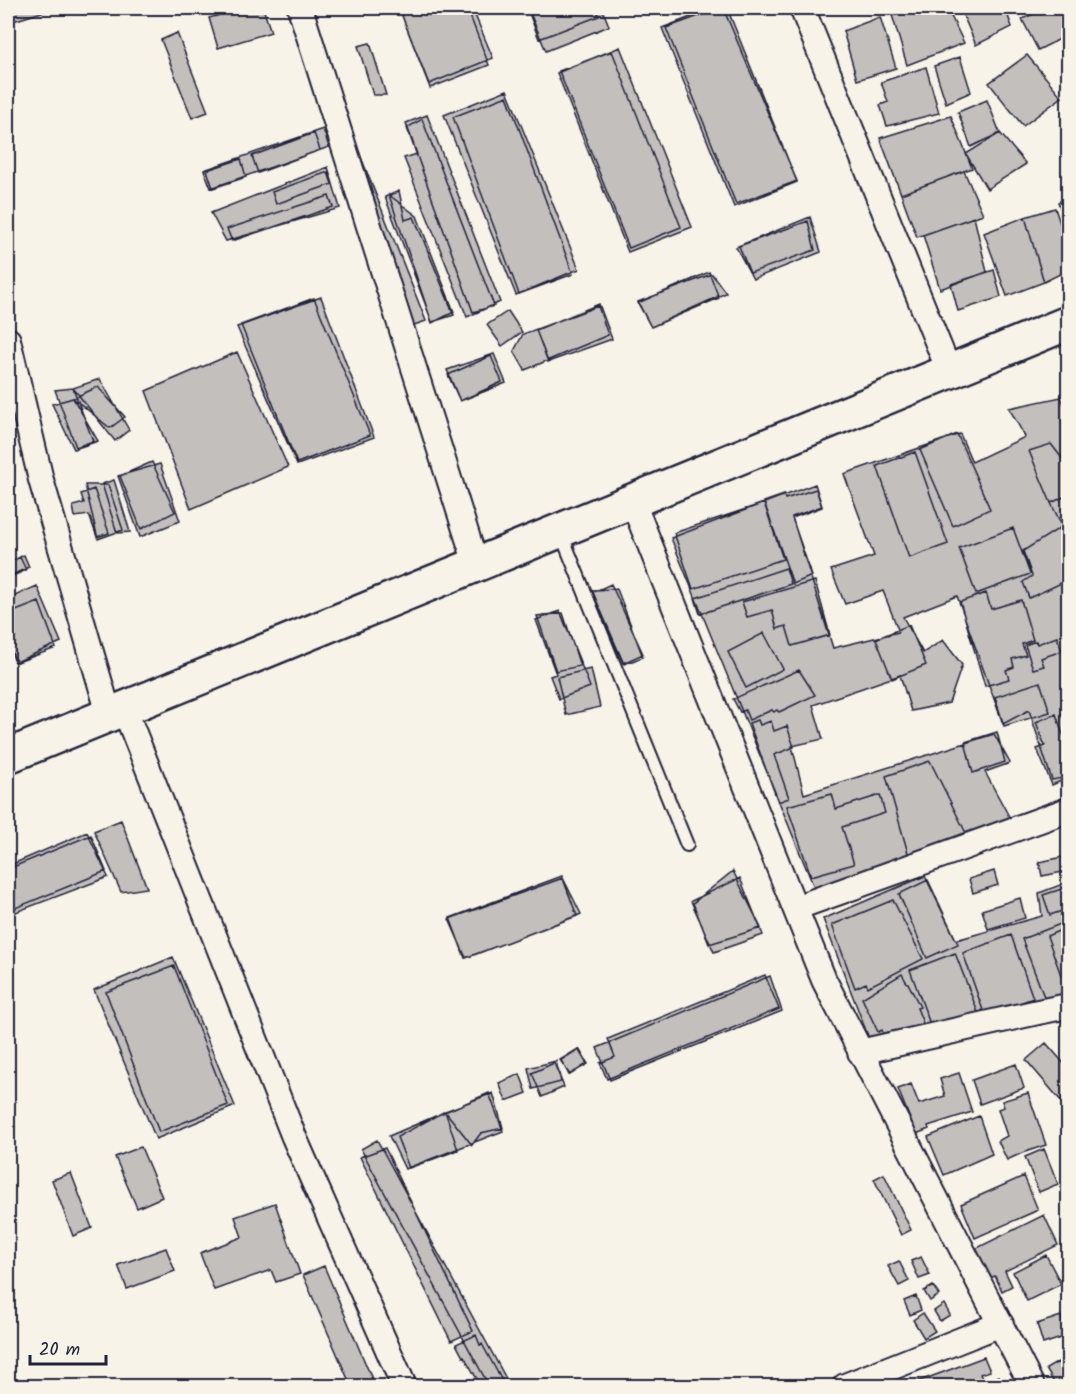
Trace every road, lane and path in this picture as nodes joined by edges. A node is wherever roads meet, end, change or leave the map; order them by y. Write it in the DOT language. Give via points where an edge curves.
graph roads {
  1 [pos="300,8"];
  2 [pos="802,8"];
  3 [pos="1068,323"];
  4 [pos="8,340"];
  5 [pos="949,371"];
  6 [pos="632,500"];
  7 [pos="559,530"];
  8 [pos="476,564"];
  9 [pos="117,711"];
  10 [pos="8,756"];
  11 [pos="1068,810"];
  12 [pos="687,845"];
  13 [pos="795,908"];
  14 [pos="1068,1006"];
  15 [pos="860,1052"];
  16 [pos="1001,1324"];
  17 [pos="404,1386"];
  18 [pos="847,1386"];
  19 [pos="1032,1386"];
  1 -- 8 [label="street"];
  2 -- 5 [label="street"];
  3 -- 5 [label="main road"];
  4 -- 9 [label="street" via="41,480"];
  5 -- 6 [label="main road"];
  6 -- 7 [label="main road"];
  6 -- 13 [label="street"];
  7 -- 8 [label="main road"];
  7 -- 12 [label="lane"];
  8 -- 9 [label="main road"];
  9 -- 10 [label="main road"];
  9 -- 17 [label="street" via="294,1137"];
  11 -- 13 [label="street"];
  13 -- 15 [label="street" via="824,980"];
  14 -- 15 [label="street"];
  15 -- 16 [label="street"];
  16 -- 18 [label="street"];
  16 -- 19 [label="street"];
}
